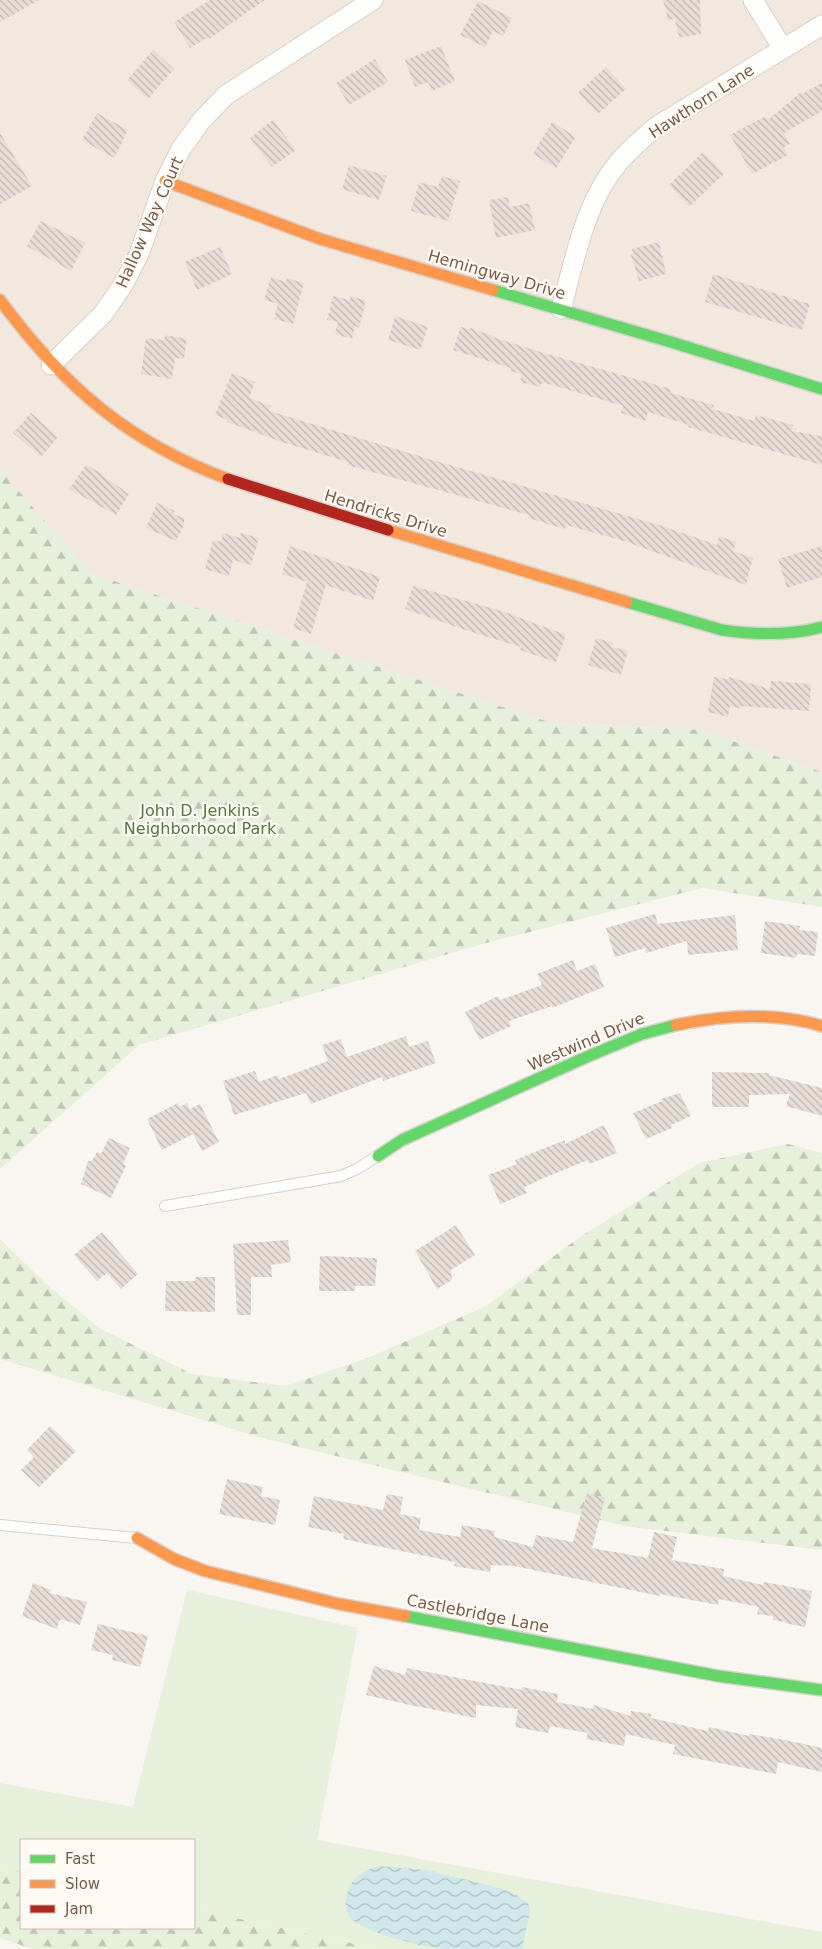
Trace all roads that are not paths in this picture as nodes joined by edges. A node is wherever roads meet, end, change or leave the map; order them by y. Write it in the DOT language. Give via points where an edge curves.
graph roads {
  1 [pos="373,0"];
  2 [pos="753,0"];
  3 [pos="822,25"];
  4 [pos="783,49"];
  5 [pos="165,181"];
  6 [pos="0,300"];
  7 [pos="561,310"];
  8 [pos="50,365"];
  9 [pos="822,389"];
  10 [pos="822,627"];
  11 [pos="822,1026"];
  12 [pos="378,1156"];
  13 [pos="165,1206"];
  14 [pos="0,1525"];
  15 [pos="137,1538"];
  16 [pos="822,1690"];
  1 -- 5 [label="street, Hallow Way Court" via="226,95 201,121 181,149"];
  2 -- 4 [label="street"];
  3 -- 4 [label="street, Hawthorn Lane"];
  4 -- 7 [label="street, Hawthorn Lane" via="657,126 633,146 599,191 587,219"];
  5 -- 7 [label="street, Hemingway Drive" via="320,239"];
  5 -- 8 [label="street, Hallow Way Court" via="139,254 124,285 104,314"];
  6 -- 8 [label="street, Hendricks Drive"];
  7 -- 9 [label="street, Hemingway Drive"];
  8 -- 10 [label="street, Hendricks Drive" via="114,421 154,446 213,475 722,630 778,635"];
  11 -- 12 [label="street, Westwind Drive" via="772,1017 732,1016 652,1030 402,1140"];
  12 -- 13 [label="lane" via="341,1176"];
  14 -- 15 [label="lane"];
  15 -- 16 [label="street, Castlebridge Lane" via="204,1571 339,1604 718,1676"];
}
